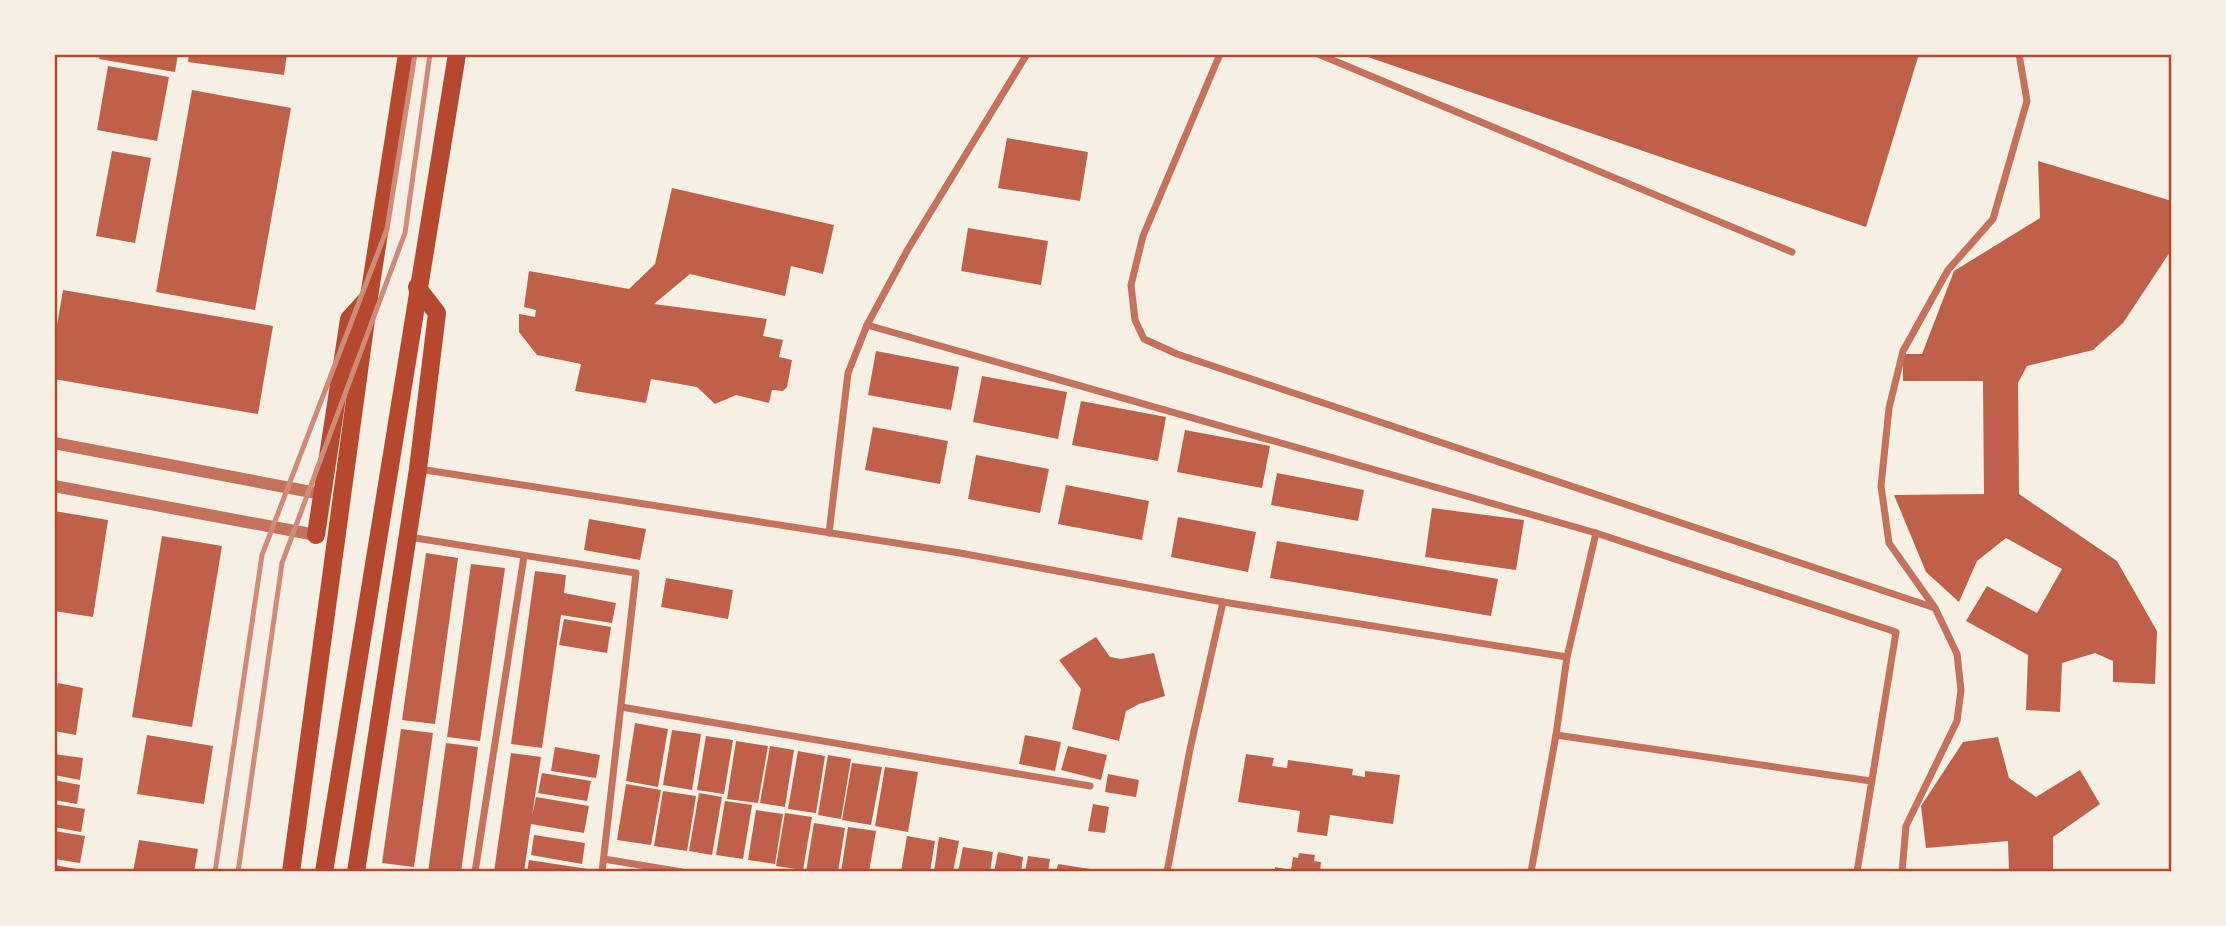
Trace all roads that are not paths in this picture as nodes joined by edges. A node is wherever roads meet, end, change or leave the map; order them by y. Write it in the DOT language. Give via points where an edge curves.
graph roads {
  1 [pos="407,54"];
  2 [pos="457,54"];
  3 [pos="1027,54"];
  4 [pos="1220,54"];
  5 [pos="1318,54"];
  6 [pos="2019,54"];
  7 [pos="1792,252"];
  8 [pos="417,287"];
  9 [pos="369,297"];
  10 [pos="867,325"];
  11 [pos="54,443"];
  12 [pos="418,468"];
  13 [pos="54,486"];
  14 [pos="323,495"];
  15 [pos="829,533"];
  16 [pos="1596,533"];
  17 [pos="316,536"];
  18 [pos="408,537"];
  19 [pos="524,556"];
  20 [pos="1223,602"];
  21 [pos="1935,608"];
  22 [pos="1567,657"];
  23 [pos="621,707"];
  24 [pos="1556,735"];
  25 [pos="1871,780"];
  26 [pos="1090,786"];
  27 [pos="604,859"];
  28 [pos="291,872"];
  29 [pos="324,872"];
  30 [pos="356,872"];
  31 [pos="475,872"];
  32 [pos="602,872"];
  33 [pos="682,872"];
  34 [pos="1167,872"];
  35 [pos="1531,872"];
  36 [pos="1857,872"];
  37 [pos="1902,872"];
  1 -- 9 [label="main road"];
  2 -- 8 [label="main road"];
  3 -- 10 [label="street"];
  4 -- 21 [label="street" via="1143,236 1131,285 1135,320 1144,339 1177,354"];
  5 -- 7 [label="street"];
  6 -- 21 [label="street" via="2027,102 1993,219 1948,270 1903,351 1889,408 1881,486 1889,543"];
  8 -- 12 [label="main road" via="437,313"];
  8 -- 29 [label="main road"];
  9 -- 14 [label="main road" via="349,319"];
  9 -- 28 [label="main road"];
  10 -- 15 [label="street" via="848,373"];
  10 -- 16 [label="street"];
  11 -- 14 [label="street"];
  12 -- 15 [label="street"];
  12 -- 18 [label="main road"];
  13 -- 17 [label="street"];
  14 -- 17 [label="main road"];
  15 -- 20 [label="street" via="960,552"];
  16 -- 22 [label="street"];
  16 -- 25 [label="street" via="1896,632"];
  18 -- 19 [label="street"];
  18 -- 30 [label="main road"];
  19 -- 23 [label="street" via="636,573"];
  19 -- 31 [label="street"];
  20 -- 22 [label="street"];
  20 -- 34 [label="street"];
  21 -- 37 [label="street" via="1957,654 1961,690 1957,721 1906,826"];
  22 -- 24 [label="street"];
  23 -- 26 [label="street"];
  23 -- 27 [label="street"];
  24 -- 25 [label="street"];
  24 -- 35 [label="street"];
  25 -- 36 [label="street"];
  27 -- 32 [label="street"];
  27 -- 33 [label="street"];
}
